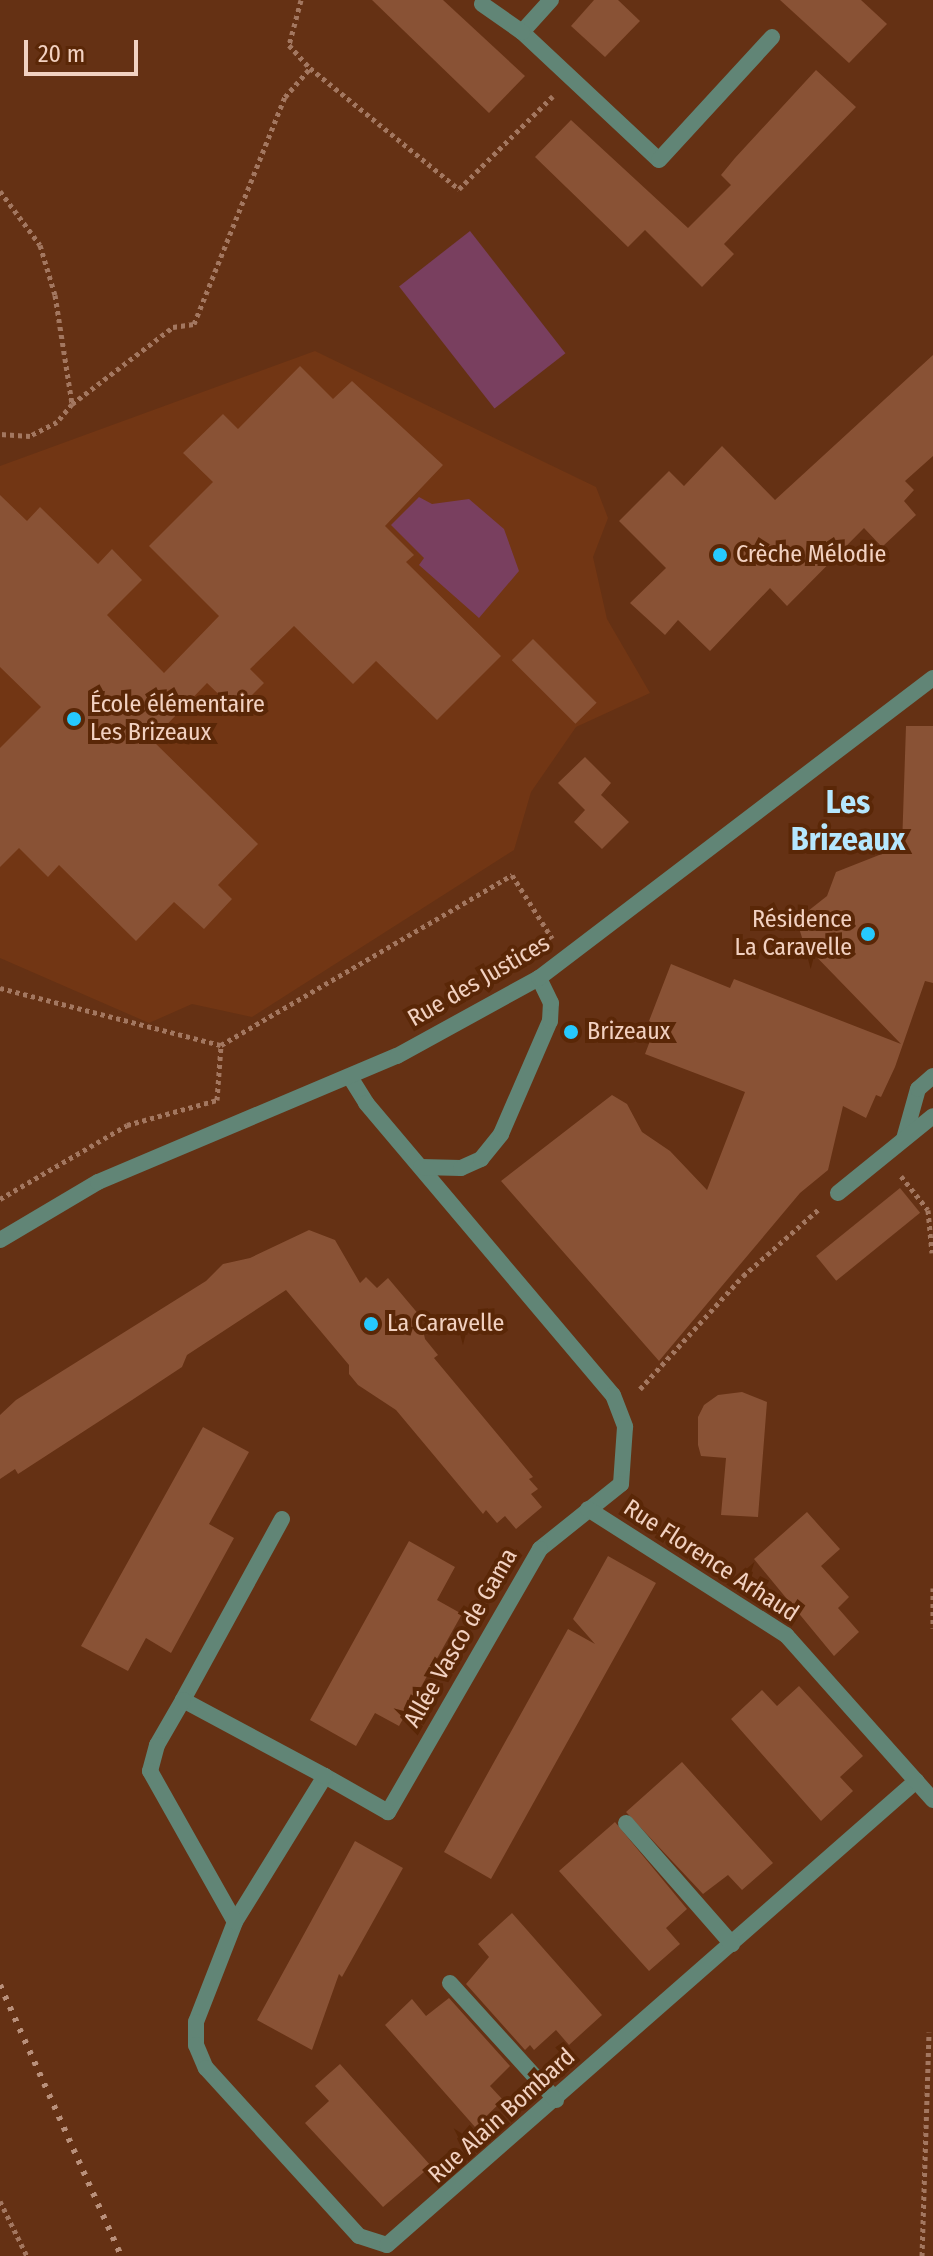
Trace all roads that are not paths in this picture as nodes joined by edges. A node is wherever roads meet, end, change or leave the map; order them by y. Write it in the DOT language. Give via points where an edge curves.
graph roads {
  1 [pos="551,0"];
  2 [pos="482,4"];
  3 [pos="522,32"];
  4 [pos="772,37"];
  5 [pos="933,678"];
  6 [pos="539,978"];
  7 [pos="933,1076"];
  8 [pos="350,1077"];
  9 [pos="933,1116"];
  10 [pos="904,1139"];
  11 [pos="421,1167"];
  12 [pos="838,1193"];
  13 [pos="0,1240"];
  14 [pos="588,1509"];
  15 [pos="282,1519"];
  16 [pos="183,1700"];
  17 [pos="325,1776"];
  18 [pos="916,1781"];
  19 [pos="933,1800"];
  20 [pos="626,1823"];
  21 [pos="235,1922"];
  22 [pos="732,1944"];
  23 [pos="450,1983"];
  24 [pos="556,2100"];
  1 -- 3 [label="street"];
  2 -- 3 [label="street"];
  3 -- 4 [label="street" via="659,160"];
  5 -- 6 [label="street, Rue des Justices"];
  6 -- 8 [label="street, Rue des Justices"];
  6 -- 11 [label="street" via="551,1003 550,1021 501,1134 481,1159 461,1168"];
  7 -- 10 [label="street" via="918,1089"];
  8 -- 11 [label="street, Allée Vasco de Gama"];
  8 -- 13 [label="street, Rue des Justices" via="98,1182"];
  9 -- 10 [label="street"];
  10 -- 12 [label="street"];
  11 -- 14 [label="street, Allée Vasco de Gama" via="613,1395 625,1427 621,1484"];
  14 -- 17 [label="street, Allée Vasco de Gama" via="540,1549 388,1812"];
  14 -- 18 [label="street, Rue Florence Arhaud" via="786,1635"];
  15 -- 16 [label="street"];
  16 -- 17 [label="street"];
  16 -- 21 [label="street" via="157,1745 150,1771"];
  17 -- 21 [label="street"];
  18 -- 19 [label="street, Rue Florence Arhaud"];
  18 -- 22 [label="street, Rue Alain Bombard"];
  20 -- 22 [label="street"];
  21 -- 24 [label="street, Rue Alain Bombard" via="196,2022 196,2045 206,2068 359,2236 387,2245 409,2231"];
  22 -- 24 [label="street, Rue Alain Bombard"];
  23 -- 24 [label="street"];
}
